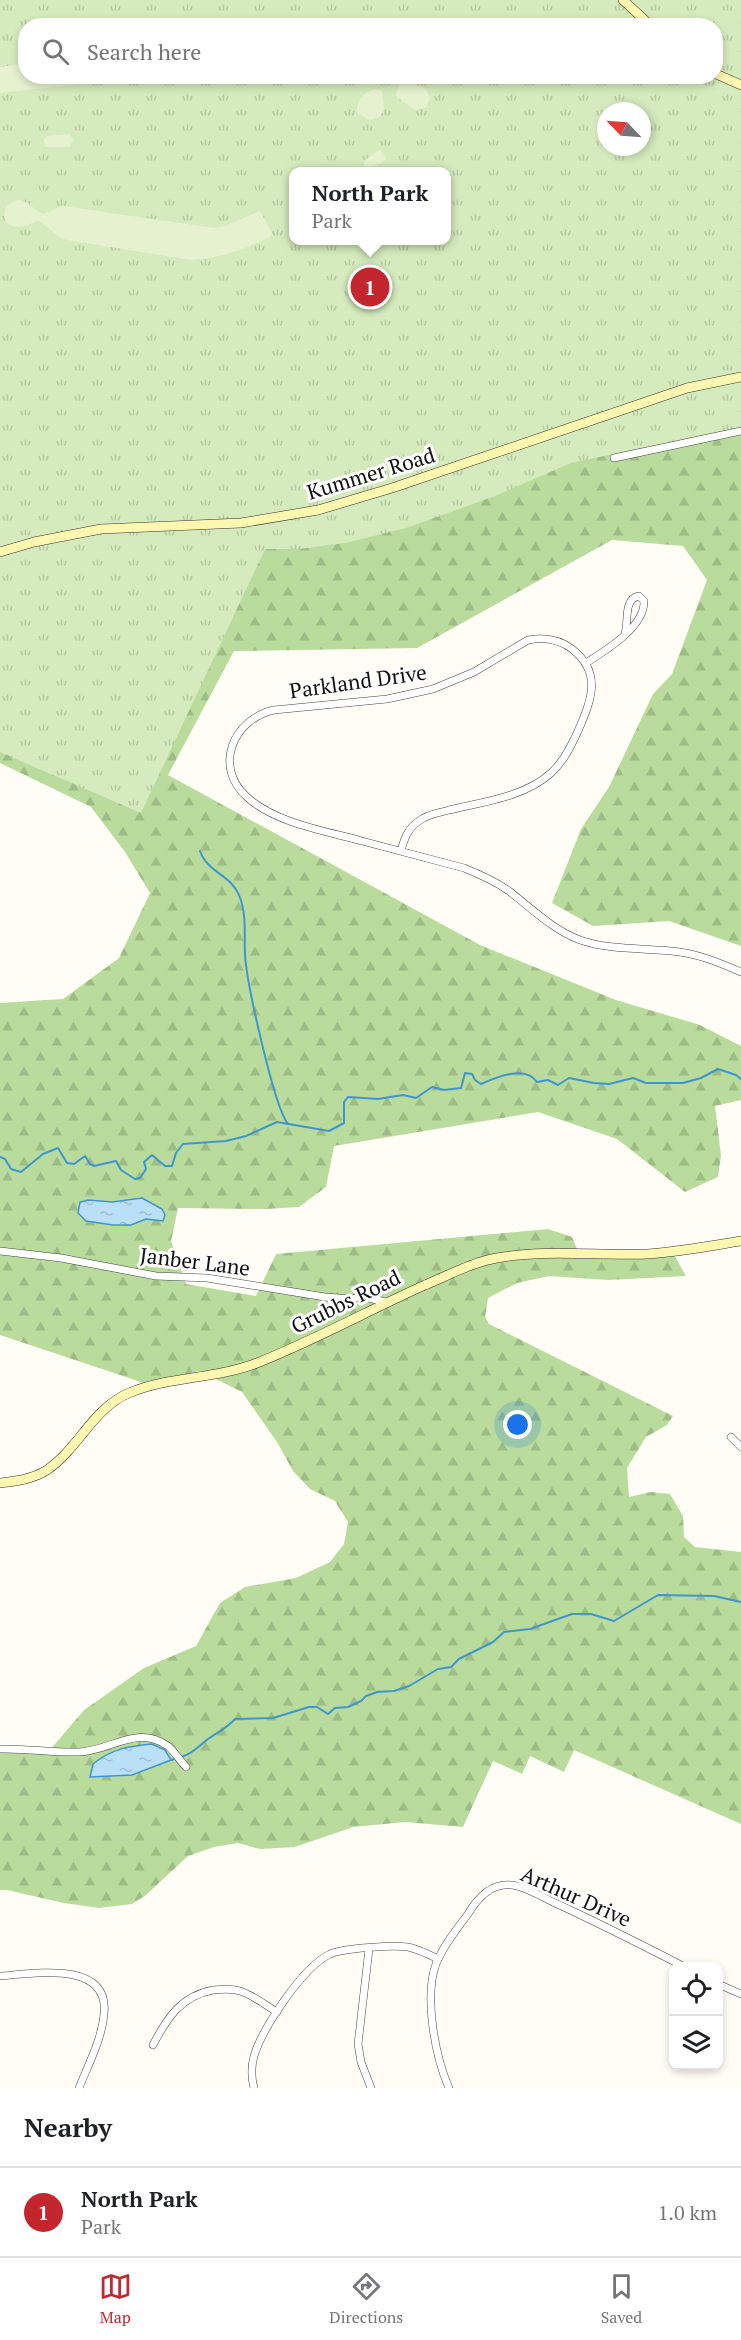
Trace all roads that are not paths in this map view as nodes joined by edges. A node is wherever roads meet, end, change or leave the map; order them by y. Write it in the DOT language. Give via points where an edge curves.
graph roads {
  1 [pos="623,0"];
  2 [pos="642,18"];
  3 [pos="723,77"];
  4 [pos="741,85"];
  5 [pos="741,377"];
  6 [pos="741,431"];
  7 [pos="614,458"];
  8 [pos="0,552"];
  9 [pos="625,633"];
  10 [pos="586,663"];
  11 [pos="401,851"];
  12 [pos="741,972"];
  13 [pos="741,1241"];
  14 [pos="0,1251"];
  15 [pos="385,1302"];
  16 [pos="731,1437"];
  17 [pos="741,1447"];
  18 [pos="0,1483"];
  19 [pos="0,1749"];
  20 [pos="186,1767"];
  21 [pos="369,1949"];
  22 [pos="438,1959"];
  23 [pos="675,1962"];
  24 [pos="0,1976"];
  25 [pos="723,1986"];
  26 [pos="741,1994"];
  27 [pos="277,2012"];
  28 [pos="153,2044"];
  29 [pos="79,2088"];
  30 [pos="254,2088"];
  31 [pos="371,2088"];
  32 [pos="449,2088"];
  1 -- 2 [label="street"];
  3 -- 4 [label="street"];
  5 -- 8 [label="street, Kummer Road" via="687,388 318,510 241,523 90,531"];
  6 -- 7 [label="street"];
  9 -- 9 [label="street" via="644,608 639,596 630,602"];
  9 -- 10 [label="street" via="617,643"];
  10 -- 11 [label="street" via="592,679 590,700 569,749 551,773 526,789 423,818 407,833"];
  10 -- 11 [label="street, Parkland Drive" via="558,641 528,640 474,672 433,689 387,699 274,710 241,728 232,746 231,769 248,798 299,824"];
  11 -- 12 [label="street, Parkland Drive" via="464,868 488,879 580,940 685,952"];
  13 -- 15 [label="street, Grubbs Road" via="646,1254 496,1258"];
  14 -- 15 [label="street, Janber Lane" via="156,1276 207,1278 324,1298 362,1296"];
  15 -- 18 [label="street, Grubbs Road" via="243,1368 130,1393 112,1402 46,1470 24,1480"];
  16 -- 17 [label="street"];
  19 -- 20 [label="street" via="80,1752 130,1737 146,1737 166,1745"];
  21 -- 22 [label="street" via="407,1947"];
  21 -- 27 [label="street" via="339,1951 323,1958 307,1972"];
  21 -- 31 [label="street" via="358,2044"];
  22 -- 23 [label="street, Arthur Drive" via="481,1897 498,1886 512,1885"];
  22 -- 32 [label="street, Arthur Drive" via="432,2009 439,2058"];
  24 -- 29 [label="street" via="69,1973 96,1986 104,2016"];
  25 -- 26 [label="street"];
  27 -- 28 [label="street" via="239,1990 206,1992 178,2006"];
  27 -- 30 [label="street" via="254,2057"];
}
